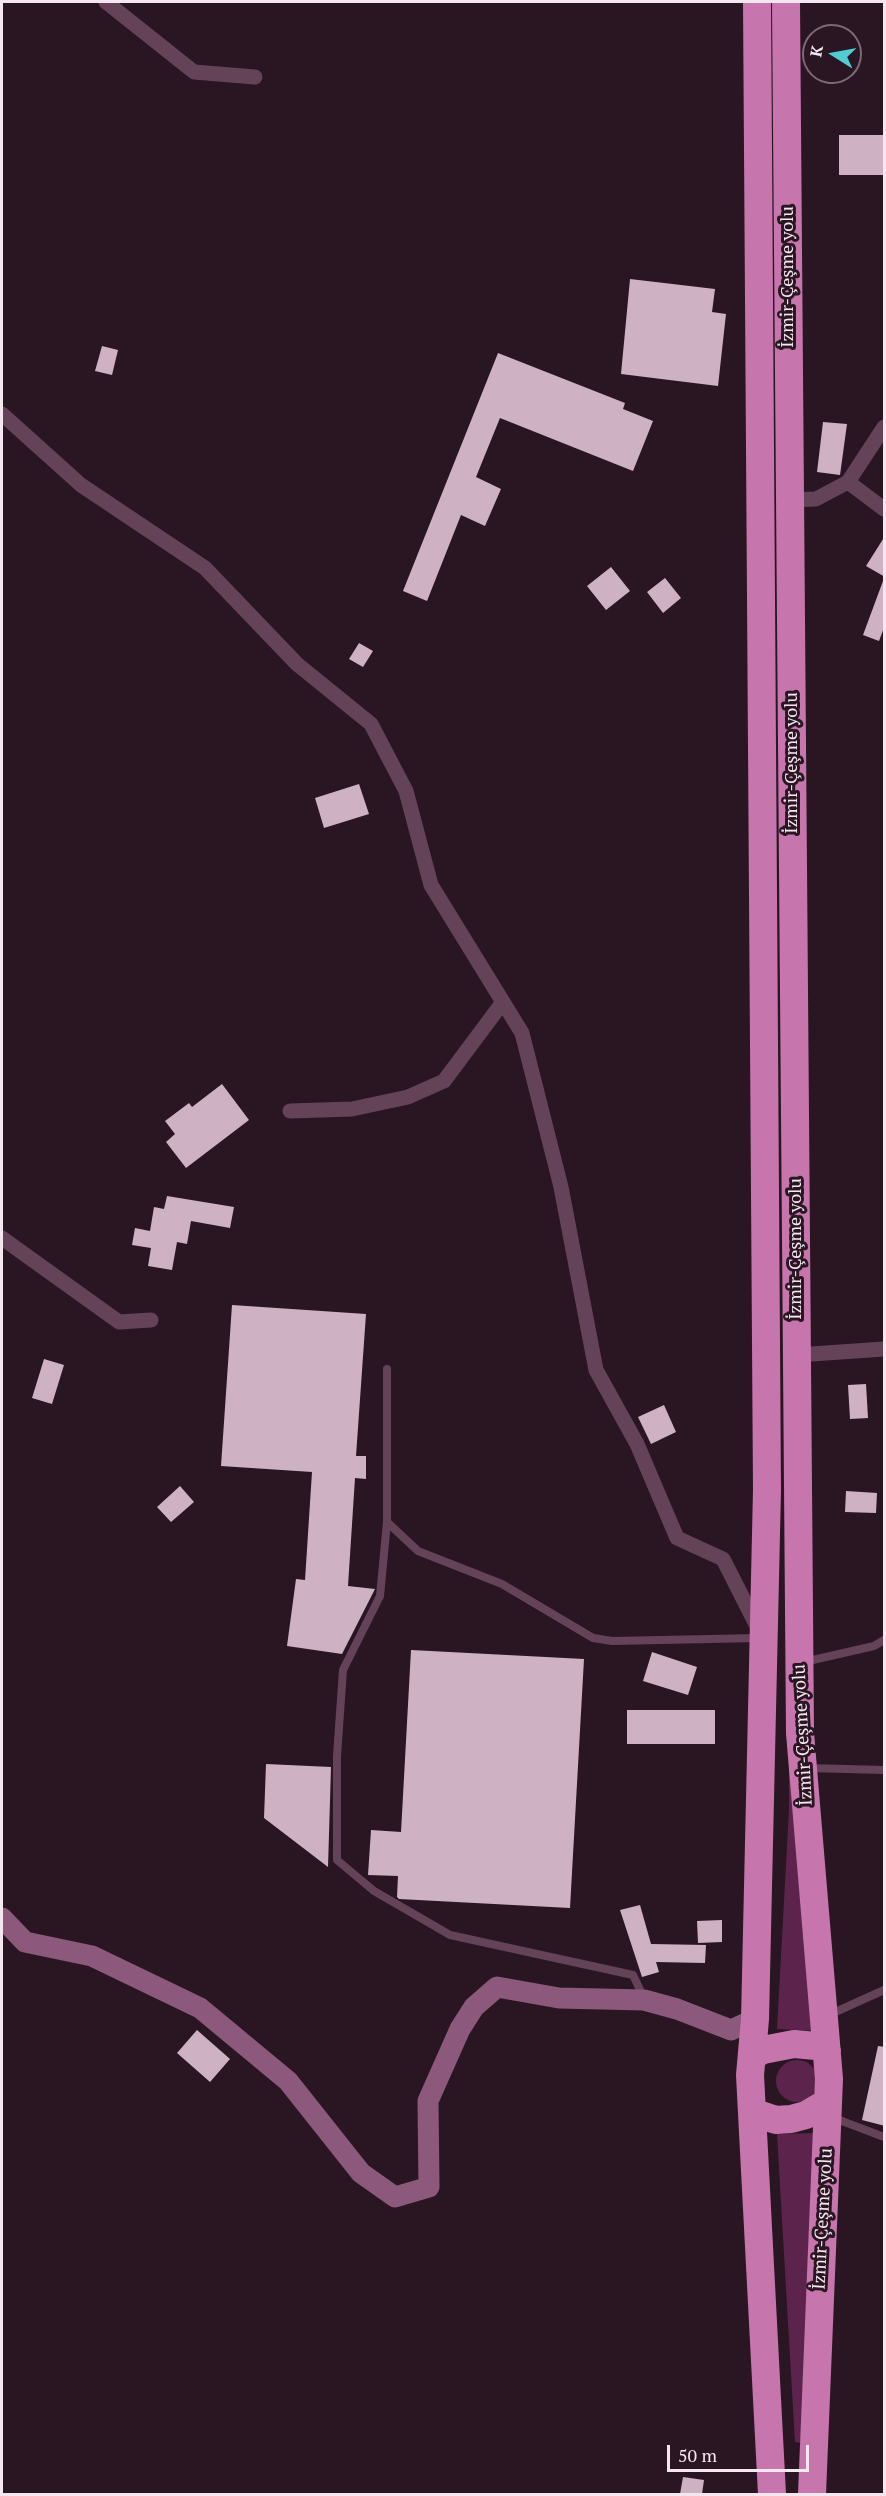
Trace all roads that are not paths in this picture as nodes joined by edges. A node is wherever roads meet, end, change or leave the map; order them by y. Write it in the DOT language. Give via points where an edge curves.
graph roads {
  1 [pos="106,2"];
  2 [pos="758,2"];
  3 [pos="786,2"];
  4 [pos="255,77"];
  5 [pos="2,414"];
  6 [pos="885,427"];
  7 [pos="848,482"];
  8 [pos="790,500"];
  9 [pos="885,509"];
  10 [pos="503,1002"];
  11 [pos="291,1111"];
  12 [pos="2,1238"];
  13 [pos="151,1320"];
  14 [pos="885,1349"];
  15 [pos="796,1355"];
  16 [pos="387,1369"];
  17 [pos="387,1522"];
  18 [pos="764,1638"];
  19 [pos="885,1640"];
  20 [pos="799,1662"];
  21 [pos="803,1768"];
  22 [pos="885,1770"];
  23 [pos="2,1918"];
  24 [pos="885,1990"];
  25 [pos="644,2000"];
  26 [pos="824,2017"];
  27 [pos="754,2019"];
  28 [pos="827,2051"];
  29 [pos="752,2056"];
  30 [pos="828,2109"];
  31 [pos="752,2112"];
  32 [pos="885,2137"];
  33 [pos="772,2494"];
  34 [pos="812,2494"];
  1 -- 4 [label="street" via="194,72"];
  2 -- 18 [label="highway, İzmir-Çeşme yolu" via="767,1478"];
  3 -- 8 [label="highway, İzmir-Çeşme yolu"];
  5 -- 10 [label="street" via="81,484 205,568 297,664 370,724 405,791 432,885"];
  6 -- 7 [label="street"];
  7 -- 8 [label="street" via="816,499"];
  7 -- 9 [label="street"];
  8 -- 15 [label="highway, İzmir-Çeşme yolu"];
  10 -- 11 [label="street" via="444,1081 408,1097 352,1109"];
  10 -- 18 [label="street" via="522,1034 561,1187 596,1370 637,1444 677,1538 723,1559"];
  12 -- 13 [label="street" via="119,1322"];
  14 -- 15 [label="street"];
  15 -- 20 [label="highway, İzmir-Çeşme yolu"];
  16 -- 17 [label="lane"];
  17 -- 18 [label="lane" via="418,1551 501,1584 593,1638"];
  17 -- 25 [label="lane" via="380,1596 343,1670 337,1756 338,1860 374,1891 450,1935 633,1975"];
  18 -- 27 [label="highway, İzmir-Çeşme yolu"];
  19 -- 20 [label="lane" via="874,1646"];
  20 -- 21 [label="highway, İzmir-Çeşme yolu"];
  21 -- 22 [label="lane"];
  21 -- 26 [label="highway, İzmir-Çeşme yolu"];
  23 -- 25 [label="street" via="25,1942 92,1956 200,2008 288,2081 361,2173 395,2197 429,2187 428,2101 474,2007 497,1988 559,1998"];
  24 -- 26 [label="lane"];
  25 -- 27 [label="street" via="731,2030"];
  26 -- 28 [label="highway, İzmir-Çeşme yolu"];
  27 -- 29 [label="highway, İzmir-Çeşme yolu"];
  28 -- 29 [label="highway" via="794,2043"];
  28 -- 30 [label="highway, İzmir-Çeşme yolu"];
  29 -- 31 [label="highway, İzmir-Çeşme yolu"];
  30 -- 31 [label="highway" via="776,2120"];
  30 -- 32 [label="lane"];
  30 -- 34 [label="highway, İzmir-Çeşme yolu"];
  31 -- 33 [label="highway, İzmir-Çeşme yolu"];
}
